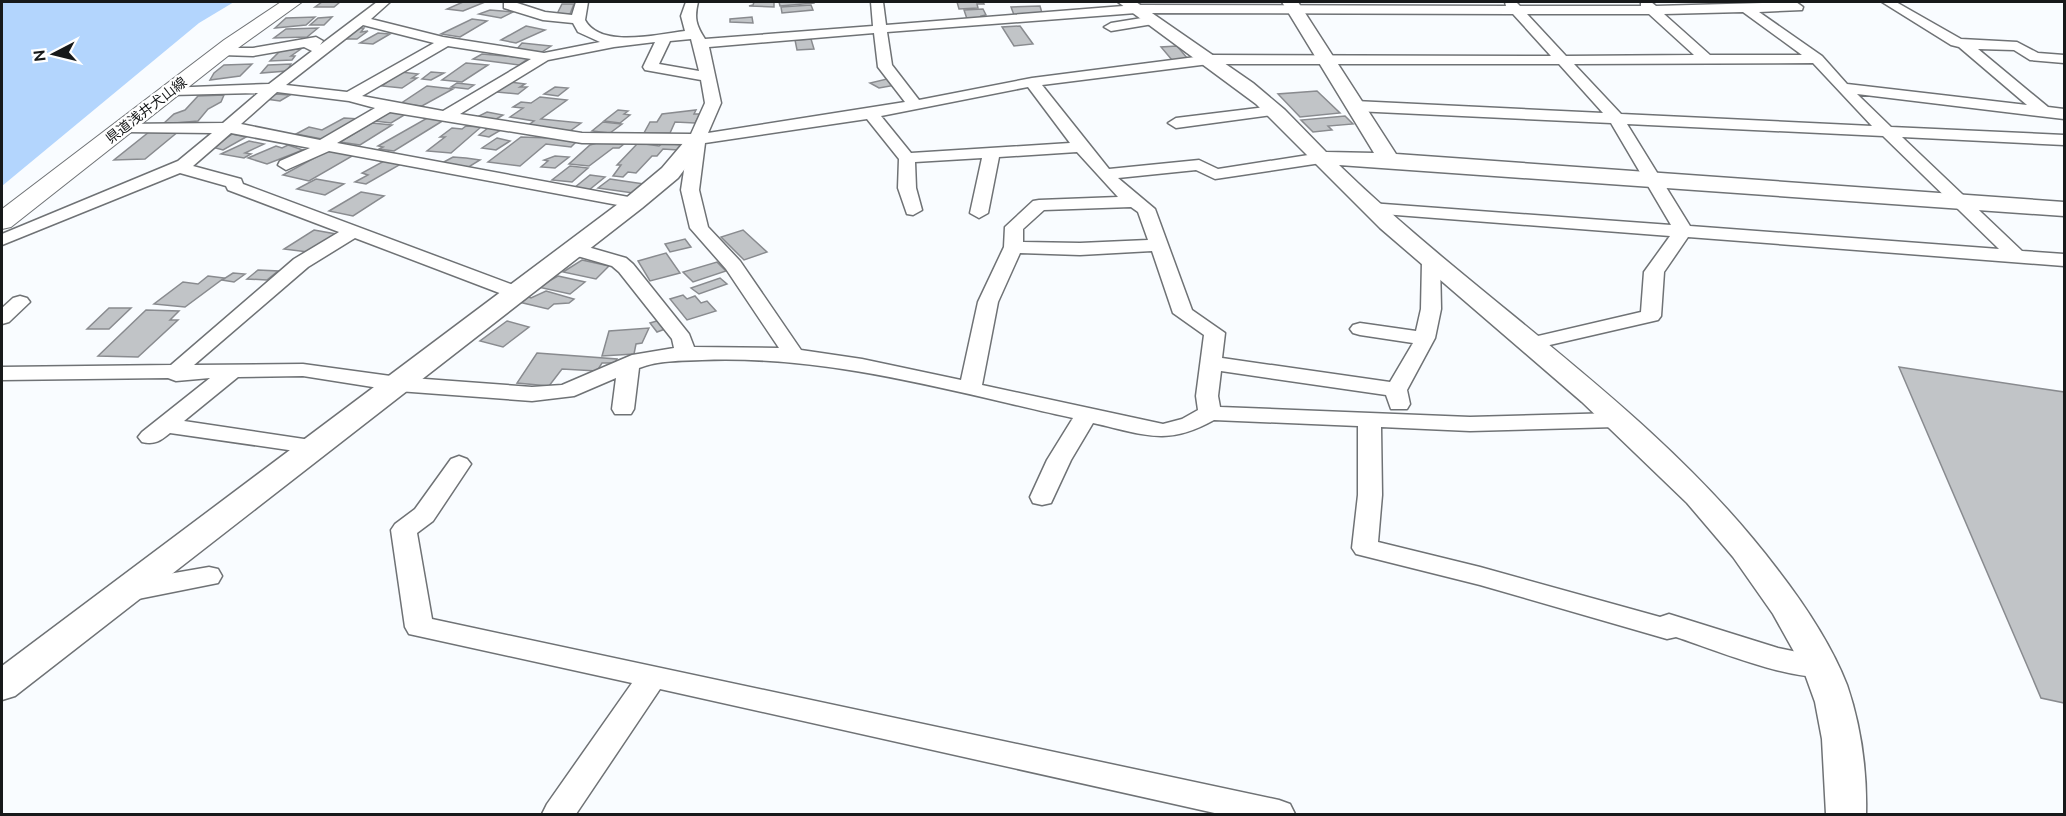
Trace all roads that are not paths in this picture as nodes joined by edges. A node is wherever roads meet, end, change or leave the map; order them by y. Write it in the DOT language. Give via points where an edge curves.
graph roads {
  1 [pos="293,2"];
  2 [pos="384,2"];
  3 [pos="582,2"];
  4 [pos="692,2"];
  5 [pos="877,2"];
  6 [pos="1788,2"];
  7 [pos="1888,2"];
  8 [pos="509,5"];
  9 [pos="1131,5"];
  10 [pos="1294,6"];
  11 [pos="1513,6"];
  12 [pos="1647,6"];
  13 [pos="1746,9"];
  14 [pos="361,20"];
  15 [pos="410,20"];
  16 [pos="578,20"];
  17 [pos="1152,21"];
  18 [pos="393,27"];
  19 [pos="1111,27"];
  20 [pos="881,29"];
  21 [pos="664,39"];
  22 [pos="698,39"];
  23 [pos="446,42"];
  24 [pos="614,43"];
  25 [pos="1964,44"];
  26 [pos="311,47"];
  27 [pos="222,51"];
  28 [pos="544,57"];
  29 [pos="1816,59"];
  30 [pos="2064,59"];
  31 [pos="1212,60"];
  32 [pos="1326,60"];
  33 [pos="1560,60"];
  34 [pos="1707,60"];
  35 [pos="708,77"];
  36 [pos="1032,82"];
  37 [pos="273,88"];
  38 [pos="1842,88"];
  39 [pos="171,91"];
  40 [pos="349,97"];
  41 [pos="914,104"];
  42 [pos="1355,105"];
  43 [pos="388,107"];
  44 [pos="1275,111"];
  45 [pos="870,113"];
  46 [pos="2045,113"];
  47 [pos="2064,114"];
  48 [pos="446,116"];
  49 [pos="1615,117"];
  50 [pos="1176,123"];
  51 [pos="126,127"];
  52 [pos="226,127"];
  53 [pos="1888,132"];
  54 [pos="697,139"];
  55 [pos="2064,140"];
  56 [pos="325,145"];
  57 [pos="1082,147"];
  58 [pos="991,153"];
  59 [pos="908,158"];
  60 [pos="1321,158"];
  61 [pos="1389,160"];
  62 [pos="286,165"];
  63 [pos="179,167"];
  64 [pos="1107,174"];
  65 [pos="1655,180"];
  66 [pos="1962,201"];
  67 [pos="1131,202"];
  68 [pos="634,203"];
  69 [pos="1370,208"];
  70 [pos="2064,209"];
  71 [pos="913,210"];
  72 [pos="979,213"];
  73 [pos="2,221"];
  74 [pos="353,231"];
  75 [pos="1683,231"];
  76 [pos="2,240"];
  77 [pos="1160,245"];
  78 [pos="1013,247"];
  79 [pos="574,249"];
  80 [pos="2016,256"];
  81 [pos="2064,260"];
  82 [pos="1431,261"];
  83 [pos="517,293"];
  84 [pos="20,302"];
  85 [pos="2,318"];
  86 [pos="1360,329"];
  87 [pos="1425,338"];
  88 [pos="1528,344"];
  89 [pos="685,353"];
  90 [pos="794,355"];
  91 [pos="1212,363"];
  92 [pos="629,364"];
  93 [pos="231,372"];
  94 [pos="2,374"];
  95 [pos="176,374"];
  96 [pos="398,384"];
  97 [pos="970,388"];
  98 [pos="1396,390"];
  99 [pos="623,409"];
  100 [pos="1210,413"];
  101 [pos="1087,414"];
  102 [pos="1369,418"];
  103 [pos="1403,420"];
  104 [pos="1616,420"];
  105 [pos="316,447"];
  106 [pos="459,464"];
  107 [pos="1041,497"];
  108 [pos="209,576"];
  109 [pos="124,592"];
  110 [pos="1821,667"];
  111 [pos="653,676"];
  112 [pos="2,686"];
  113 [pos="558,814"];
  114 [pos="1279,814"];
  115 [pos="1846,814"];
  1 -- 27 [label="main road, 県道浅井犬山線"];
  2 -- 14 [label="street"];
  3 -- 16 [label="street"];
  4 -- 22 [label="street" via="688,16"];
  5 -- 20 [label="street"];
  6 -- 13 [label="street" via="1797,7"];
  7 -- 25 [label="street"];
  8 -- 16 [label="street" via="543,16"];
  9 -- 10 [label="street"];
  9 -- 17 [label="street"];
  9 -- 20 [label="street"];
  10 -- 11 [label="street"];
  10 -- 32 [label="street"];
  11 -- 12 [label="street"];
  11 -- 33 [label="street"];
  12 -- 13 [label="street"];
  12 -- 34 [label="street"];
  13 -- 29 [label="street"];
  14 -- 18 [label="street"];
  14 -- 37 [label="street"];
  15 -- 18 [label="street"];
  16 -- 24 [label="street" via="583,29"];
  17 -- 19 [label="street"];
  17 -- 31 [label="street"];
  18 -- 23 [label="street"];
  20 -- 22 [label="street"];
  20 -- 41 [label="street" via="885,67"];
  21 -- 22 [label="street"];
  21 -- 24 [label="street"];
  21 -- 35 [label="street" via="650,67"];
  22 -- 35 [label="street"];
  23 -- 28 [label="street"];
  23 -- 40 [label="street"];
  24 -- 28 [label="street"];
  25 -- 30 [label="street" via="2018,46 2038,60"];
  25 -- 46 [label="street"];
  26 -- 27 [label="street" via="316,42 253,52"];
  27 -- 39 [label="main road, 県道浅井犬山線"];
  28 -- 48 [label="street"];
  29 -- 34 [label="street"];
  29 -- 38 [label="street"];
  31 -- 32 [label="street"];
  31 -- 36 [label="street"];
  31 -- 44 [label="street"];
  32 -- 33 [label="street"];
  32 -- 42 [label="street"];
  33 -- 34 [label="street"];
  33 -- 49 [label="street"];
  35 -- 54 [label="street" via="713,103"];
  36 -- 41 [label="street"];
  36 -- 57 [label="street"];
  37 -- 39 [label="street"];
  37 -- 40 [label="street" via="321,98"];
  37 -- 52 [label="street"];
  38 -- 46 [label="street"];
  38 -- 53 [label="street"];
  39 -- 51 [label="main road, 県道浅井犬山線"];
  40 -- 43 [label="street"];
  41 -- 45 [label="street"];
  42 -- 49 [label="street"];
  42 -- 61 [label="street"];
  43 -- 48 [label="street"];
  43 -- 56 [label="street"];
  44 -- 50 [label="street"];
  44 -- 60 [label="street"];
  45 -- 54 [label="street"];
  45 -- 59 [label="street"];
  46 -- 47 [label="street"];
  48 -- 54 [label="street" via="582,138"];
  49 -- 53 [label="street"];
  49 -- 65 [label="street"];
  51 -- 52 [label="street"];
  51 -- 73 [label="main road, 県道浅井犬山線"];
  52 -- 56 [label="street"];
  52 -- 63 [label="street"];
  53 -- 55 [label="street"];
  53 -- 66 [label="street"];
  54 -- 68 [label="street" via="670,173"];
  54 -- 90 [label="street" via="690,190 699,228 733,265"];
  56 -- 62 [label="street"];
  56 -- 68 [label="street"];
  57 -- 58 [label="street"];
  57 -- 64 [label="street"];
  58 -- 59 [label="street"];
  58 -- 72 [label="street"];
  59 -- 71 [label="street" via="907,188"];
  60 -- 61 [label="street"];
  60 -- 64 [label="street" via="1215,174 1199,165"];
  60 -- 69 [label="street"];
  61 -- 65 [label="street"];
  63 -- 74 [label="street" via="235,183 234,186"];
  63 -- 76 [label="street"];
  64 -- 67 [label="street"];
  65 -- 66 [label="street"];
  65 -- 75 [label="street"];
  66 -- 70 [label="street"];
  66 -- 80 [label="street"];
  67 -- 77 [label="street" via="1146,209"];
  67 -- 78 [label="street" via="1039,205 1014,227"];
  68 -- 79 [label="street"];
  69 -- 75 [label="street"];
  69 -- 82 [label="street"];
  74 -- 83 [label="street"];
  74 -- 95 [label="street" via="301,263"];
  75 -- 80 [label="street"];
  75 -- 88 [label="street" via="1654,272 1651,316"];
  77 -- 78 [label="street"];
  77 -- 91 [label="street" via="1183,313 1215,333"];
  78 -- 97 [label="street" via="988,302"];
  79 -- 83 [label="street"];
  79 -- 89 [label="street" via="619,262 626,268 682,338"];
  80 -- 81 [label="street"];
  82 -- 87 [label="street" via="1431,309"];
  82 -- 88 [label="street"];
  83 -- 96 [label="street"];
  84 -- 85 [label="street"];
  86 -- 87 [label="street"];
  87 -- 98 [label="street"];
  88 -- 104 [label="street"];
  89 -- 90 [label="street"];
  89 -- 92 [label="street"];
  90 -- 97 [label="street"];
  91 -- 98 [label="street"];
  91 -- 100 [label="street" via="1207,396"];
  92 -- 96 [label="street" via="566,391 532,394"];
  92 -- 99 [label="street"];
  93 -- 95 [label="street"];
  93 -- 96 [label="street" via="303,370"];
  93 -- 105 [label="street" via="158,431"];
  94 -- 95 [label="street"];
  96 -- 105 [label="street"];
  97 -- 101 [label="street"];
  98 -- 103 [label="street"];
  100 -- 101 [label="street" via="1190,424 1162,431"];
  100 -- 102 [label="street"];
  101 -- 107 [label="street"];
  102 -- 103 [label="street"];
  102 -- 110 [label="street" via="1370,495 1365,548 1667,629 1669,624 1778,658"];
  103 -- 104 [label="street" via="1470,424"];
  104 -- 110 [label="street" via="1688,487 1739,543 1779,595"];
  105 -- 109 [label="street"];
  106 -- 111 [label="street" via="424,515 404,530 419,627"];
  108 -- 109 [label="street"];
  109 -- 112 [label="street"];
  110 -- 115 [label="street" via="1846,764"];
  111 -- 113 [label="street"];
  111 -- 114 [label="street"];
}
